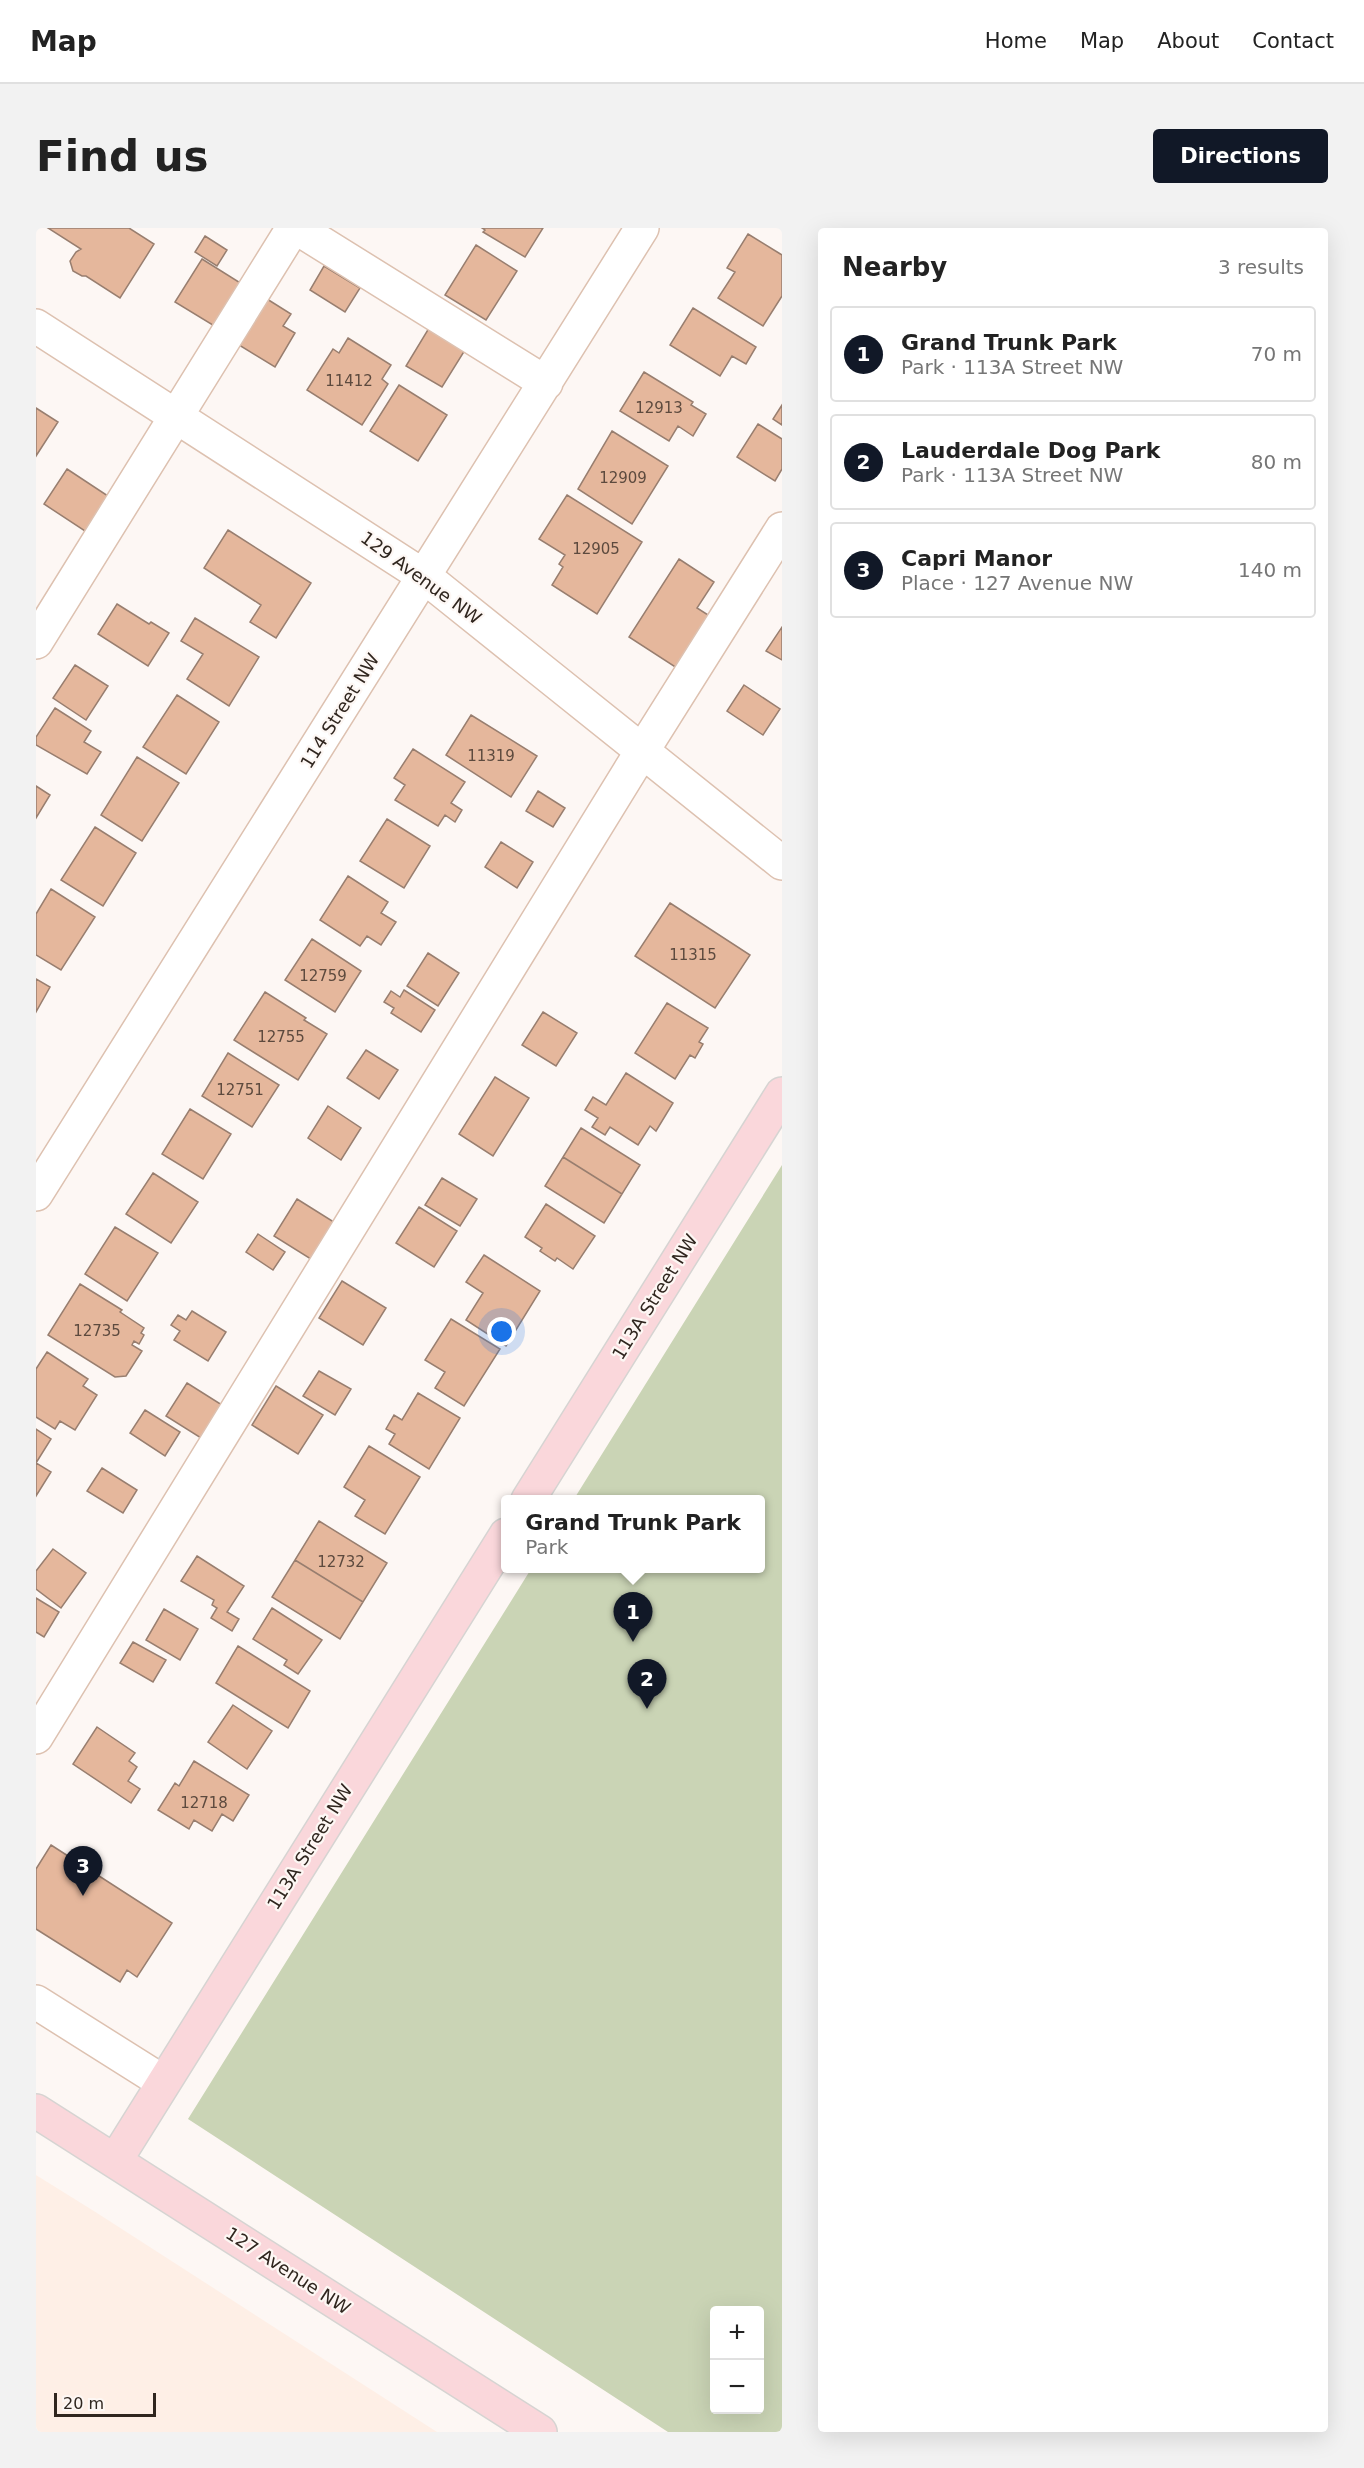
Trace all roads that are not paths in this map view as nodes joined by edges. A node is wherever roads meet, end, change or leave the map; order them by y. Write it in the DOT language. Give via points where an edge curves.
graph roads {
  1 [pos="295,228"];
  2 [pos="642,228"];
  3 [pos="36,326"];
  4 [pos="546,383"];
  5 [pos="177,416"];
  6 [pos="782,529"];
  7 [pos="425,577"];
  8 [pos="36,642"];
  9 [pos="643,750"];
  10 [pos="782,863"];
  11 [pos="782,1094"];
  12 [pos="36,1194"];
  13 [pos="531,1495"];
  14 [pos="501,1543"];
  15 [pos="36,1737"];
  16 [pos="36,2002"];
  17 [pos="163,2082"];
  18 [pos="36,2111"];
  19 [pos="115,2161"];
  20 [pos="540,2432"];
  1 -- 4 [label="street"];
  1 -- 5 [label="street"];
  2 -- 4 [label="street, 114 Street NW"];
  3 -- 5 [label="street, 129 Avenue NW"];
  4 -- 7 [label="street, 114 Street NW"];
  5 -- 7 [label="street, 129 Avenue NW"];
  5 -- 8 [label="street"];
  6 -- 9 [label="street"];
  7 -- 9 [label="street, 129 Avenue NW"];
  7 -- 12 [label="street, 114 Street NW"];
  9 -- 10 [label="street, 129 Avenue NW"];
  9 -- 15 [label="street"];
  11 -- 13 [label="main road, 113A Street NW"];
  14 -- 17 [label="main road, 113A Street NW"];
  16 -- 17 [label="street"];
  17 -- 19 [label="main road, 113A Street NW"];
  18 -- 19 [label="main road, 127 Avenue NW"];
  19 -- 20 [label="main road, 127 Avenue NW"];
}
